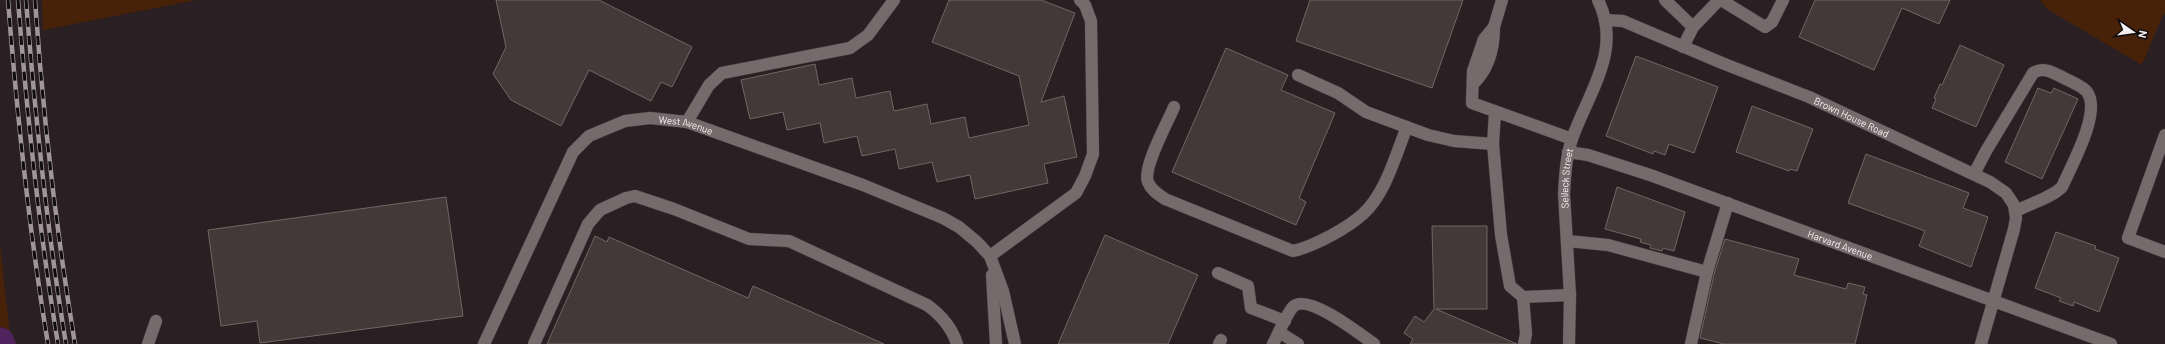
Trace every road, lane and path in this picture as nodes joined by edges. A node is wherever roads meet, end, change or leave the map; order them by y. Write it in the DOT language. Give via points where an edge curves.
graph roads {
  1 [pos="894,0"];
  2 [pos="1080,0"];
  3 [pos="1502,0"];
  4 [pos="1598,0"];
  5 [pos="1665,0"];
  6 [pos="1720,0"];
  7 [pos="1783,0"];
  8 [pos="1605,20"];
  9 [pos="1693,27"];
  10 [pos="1683,47"];
  11 [pos="1298,75"];
  12 [pos="1174,107"];
  13 [pos="1495,112"];
  14 [pos="687,122"];
  15 [pos="1407,127"];
  16 [pos="2165,135"];
  17 [pos="1572,139"];
  18 [pos="1493,144"];
  19 [pos="1568,152"];
  20 [pos="1974,174"];
  21 [pos="1728,203"];
  22 [pos="2016,211"];
  23 [pos="1567,241"];
  24 [pos="2165,252"];
  25 [pos="990,256"];
  26 [pos="1707,272"];
  27 [pos="1218,273"];
  28 [pos="1570,295"];
  29 [pos="1523,297"];
  30 [pos="1994,302"];
  31 [pos="156,321"];
  32 [pos="1282,327"];
  33 [pos="148,344"];
  34 [pos="484,344"];
  35 [pos="534,344"];
  36 [pos="958,344"];
  37 [pos="996,344"];
  38 [pos="1015,344"];
  39 [pos="1273,344"];
  40 [pos="1298,344"];
  41 [pos="1374,344"];
  42 [pos="1524,344"];
  43 [pos="1569,344"];
  44 [pos="1691,344"];
  45 [pos="1981,344"];
  46 [pos="2111,344"];
  1 -- 14 [label="street" via="868,34 850,48 722,73 709,85"];
  2 -- 25 [label="street" via="1085,5 1091,21 1093,154 1076,192"];
  3 -- 13 [label="street" via="1494,27 1494,42 1484,74 1474,84 1472,103"];
  4 -- 8 [label="street"];
  5 -- 9 [label="street"];
  6 -- 7 [label="street" via="1765,27 1772,22"];
  6 -- 9 [label="street"];
  8 -- 10 [label="street, Brown House Road" via="1623,21"];
  8 -- 17 [label="street, Selleck Street" via="1607,40 1604,64"];
  9 -- 10 [label="street"];
  10 -- 20 [label="street, Brown House Road" via="1809,97"];
  11 -- 15 [label="street" via="1338,93 1366,112"];
  12 -- 15 [label="street" via="1148,167 1147,180 1152,190 1165,199 1293,251 1306,249 1324,240 1364,214 1382,186"];
  13 -- 17 [label="street"];
  13 -- 18 [label="street"];
  14 -- 25 [label="street, West Avenue" via="863,185 943,218 959,226"];
  14 -- 34 [label="street, West Avenue" via="650,118 625,121 589,136 574,152"];
  15 -- 18 [label="street" via="1454,141"];
  16 -- 24 [label="street" via="2128,238"];
  17 -- 19 [label="street, Selleck Street"];
  18 -- 29 [label="street" via="1501,235 1510,286"];
  19 -- 21 [label="street, Harvard Avenue" via="1595,157"];
  19 -- 23 [label="street, Selleck Street" via="1564,194"];
  20 -- 22 [label="street, Brown House Road" via="2004,191"];
  20 -- 22 [label="street" via="2037,70 2050,71 2086,90 2092,103 2090,122 2062,187 2055,194"];
  21 -- 26 [label="street"];
  21 -- 30 [label="street, Harvard Avenue"];
  22 -- 30 [label="street" via="2012,239"];
  23 -- 26 [label="street" via="1608,245"];
  23 -- 28 [label="street, Selleck Street"];
  25 -- 37 [label="street"];
  25 -- 38 [label="street" via="1003,291"];
  26 -- 44 [label="street"];
  27 -- 32 [label="street" via="1248,286 1251,308"];
  28 -- 29 [label="street"];
  28 -- 43 [label="street, Selleck Street"];
  29 -- 42 [label="street" via="1526,334"];
  30 -- 45 [label="street"];
  30 -- 46 [label="street, Harvard Avenue"];
  31 -- 33 [label="street"];
  32 -- 39 [label="street"];
  32 -- 40 [label="street"];
  32 -- 41 [label="street" via="1292,307 1298,303 1306,303 1337,319"];
  35 -- 36 [label="street" via="588,224 600,210 635,196 749,239 789,241 927,305 938,313"];
}
